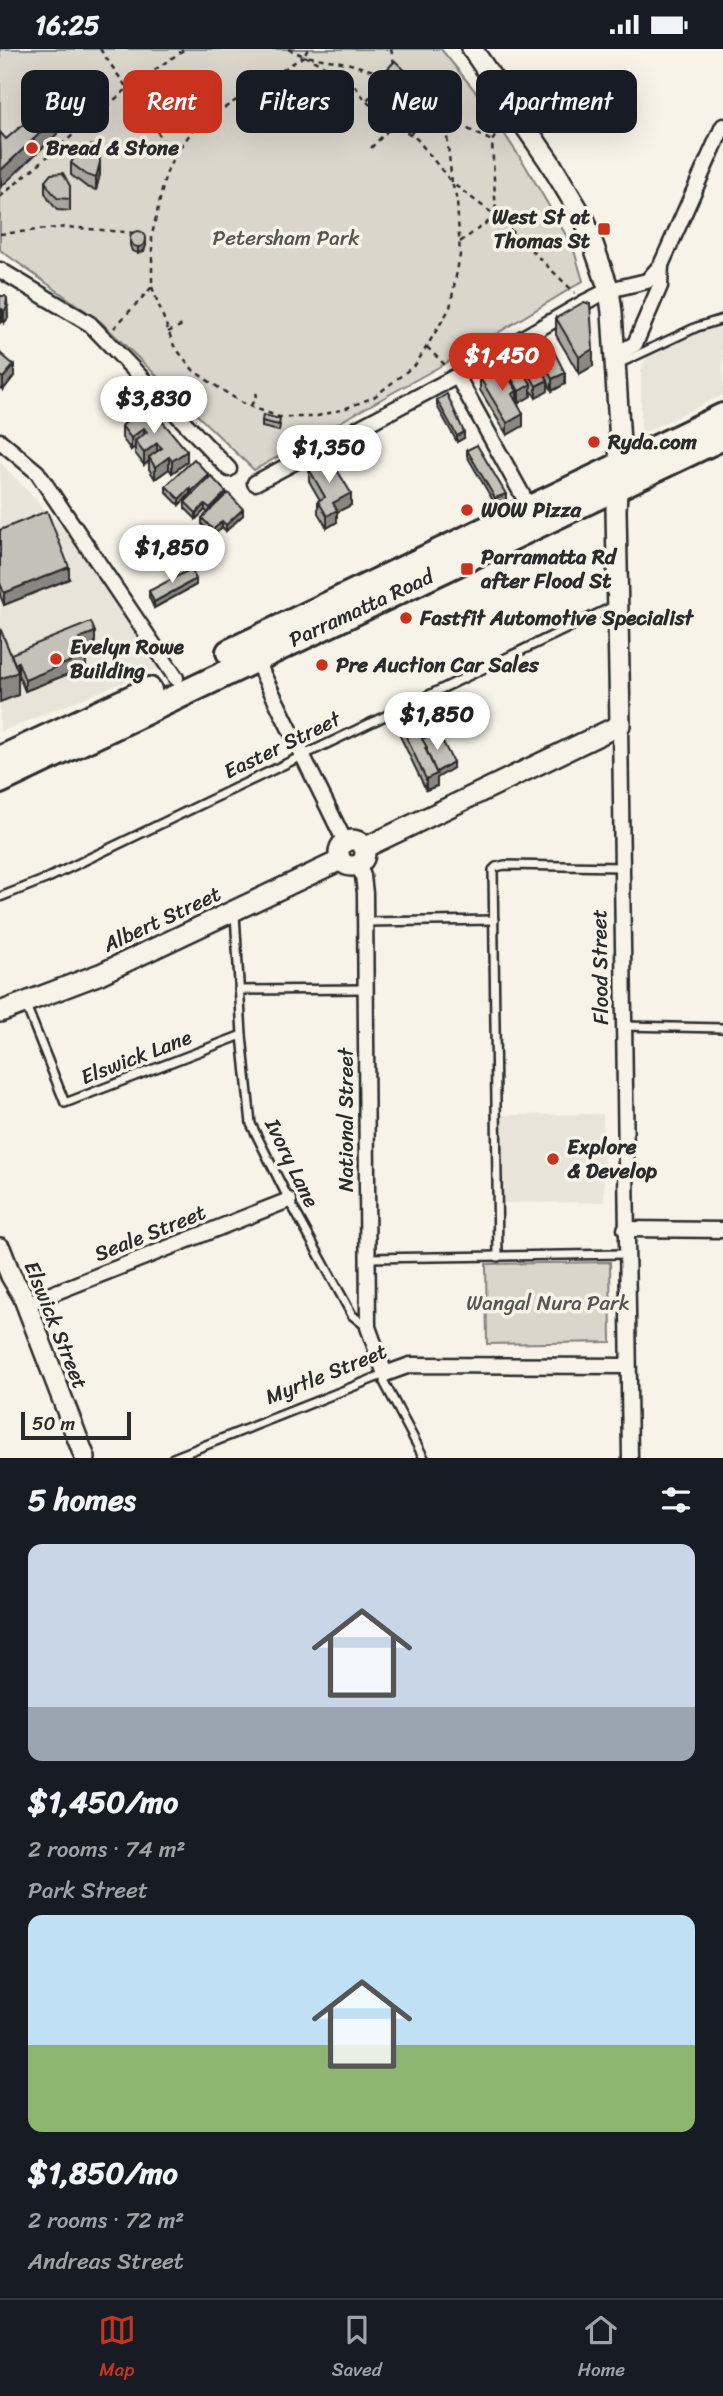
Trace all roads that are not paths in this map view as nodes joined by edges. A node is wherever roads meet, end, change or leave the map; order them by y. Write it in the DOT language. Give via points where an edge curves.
graph roads {
  1 [pos="472,49"];
  2 [pos="723,126"];
  3 [pos="661,265"];
  4 [pos="0,270"];
  5 [pos="609,290"];
  6 [pos="723,319"];
  7 [pos="615,360"];
  8 [pos="457,376"];
  9 [pos="723,415"];
  10 [pos="723,437"];
  11 [pos="0,441"];
  12 [pos="229,469"];
  13 [pos="618,476"];
  14 [pos="255,483"];
  15 [pos="529,507"];
  16 [pos="618,605"];
  17 [pos="255,658"];
  18 [pos="176,678"];
  19 [pos="620,726"];
  20 [pos="302,754"];
  21 [pos="0,759"];
  22 [pos="0,781"];
  23 [pos="352,853"];
  24 [pos="621,867"];
  25 [pos="0,897"];
  26 [pos="235,911"];
  27 [pos="494,920"];
  28 [pos="365,922"];
  29 [pos="366,989"];
  30 [pos="239,990"];
  31 [pos="25,1003"];
  32 [pos="0,1012"];
  33 [pos="623,1027"];
  34 [pos="723,1028"];
  35 [pos="242,1035"];
  36 [pos="289,1200"];
  37 [pos="625,1229"];
  38 [pos="723,1230"];
  39 [pos="0,1248"];
  40 [pos="626,1254"];
  41 [pos="498,1257"];
  42 [pos="368,1258"];
  43 [pos="26,1304"];
  44 [pos="368,1327"];
  45 [pos="628,1366"];
  46 [pos="385,1374"];
  47 [pos="85,1458"];
  48 [pos="173,1458"];
  49 [pos="424,1458"];
  50 [pos="630,1458"];
  1 -- 5 [label="street, Flood Street" via="585,221"];
  2 -- 3 [label="street"];
  3 -- 5 [label="street" via="647,281"];
  3 -- 7 [label="street" via="660,286 635,344"];
  4 -- 12 [label="street" via="89,324"];
  5 -- 7 [label="street, Flood Street"];
  5 -- 8 [label="street"];
  6 -- 7 [label="lane"];
  7 -- 13 [label="street, Flood Street"];
  8 -- 14 [label="street"];
  8 -- 15 [label="street"];
  9 -- 13 [label="highway, Parramatta Road"];
  10 -- 13 [label="highway, Parramatta Road"];
  11 -- 18 [label="street" via="37,473"];
  13 -- 15 [label="highway, Parramatta Road"];
  13 -- 16 [label="street, Flood Street"];
  13 -- 17 [label="highway, Parramatta Road"];
  15 -- 18 [label="highway, Parramatta Road"];
  16 -- 19 [label="street, Flood Street"];
  16 -- 20 [label="lane, Easter Street"];
  17 -- 20 [label="street, National Street"];
  17 -- 22 [label="highway, Parramatta Road"];
  18 -- 21 [label="highway, Parramatta Road"];
  19 -- 23 [label="street, Albert Street"];
  19 -- 24 [label="street, Flood Street"];
  20 -- 23 [label="street, National Street"];
  20 -- 25 [label="lane, Easter Street"];
  23 -- 26 [label="street, Albert Street"];
  23 -- 28 [label="street, National Street" via="363,876"];
  24 -- 27 [label="lane" via="496,867"];
  24 -- 33 [label="street, Flood Street"];
  26 -- 30 [label="lane, Ivory Lane"];
  26 -- 31 [label="street, Albert Street" via="100,974"];
  27 -- 28 [label="lane"];
  27 -- 41 [label="lane"];
  28 -- 29 [label="street, National Street"];
  29 -- 30 [label="lane"];
  29 -- 42 [label="street, National Street"];
  30 -- 35 [label="lane, Ivory Lane"];
  31 -- 32 [label="street, Albert Street"];
  31 -- 35 [label="lane, Elswick Lane" via="65,1103"];
  33 -- 34 [label="lane"];
  33 -- 37 [label="street, Flood Street"];
  35 -- 36 [label="lane, Ivory Lane" via="251,1123"];
  36 -- 43 [label="street, Seale Street"];
  36 -- 44 [label="lane, Ivory Lane" via="352,1315"];
  37 -- 38 [label="street"];
  37 -- 40 [label="street, Flood Street"];
  39 -- 43 [label="street, Elswick Street"];
  40 -- 41 [label="lane"];
  40 -- 45 [label="street, Flood Street"];
  41 -- 42 [label="lane"];
  42 -- 44 [label="street, National Street"];
  43 -- 47 [label="street, Elswick Street"];
  44 -- 46 [label="street, National Street"];
  45 -- 46 [label="street, Myrtle Street" via="410,1365"];
  45 -- 50 [label="street, Flood Street"];
  46 -- 48 [label="lane, Myrtle Street"];
  46 -- 49 [label="lane" via="384,1382"];
}
